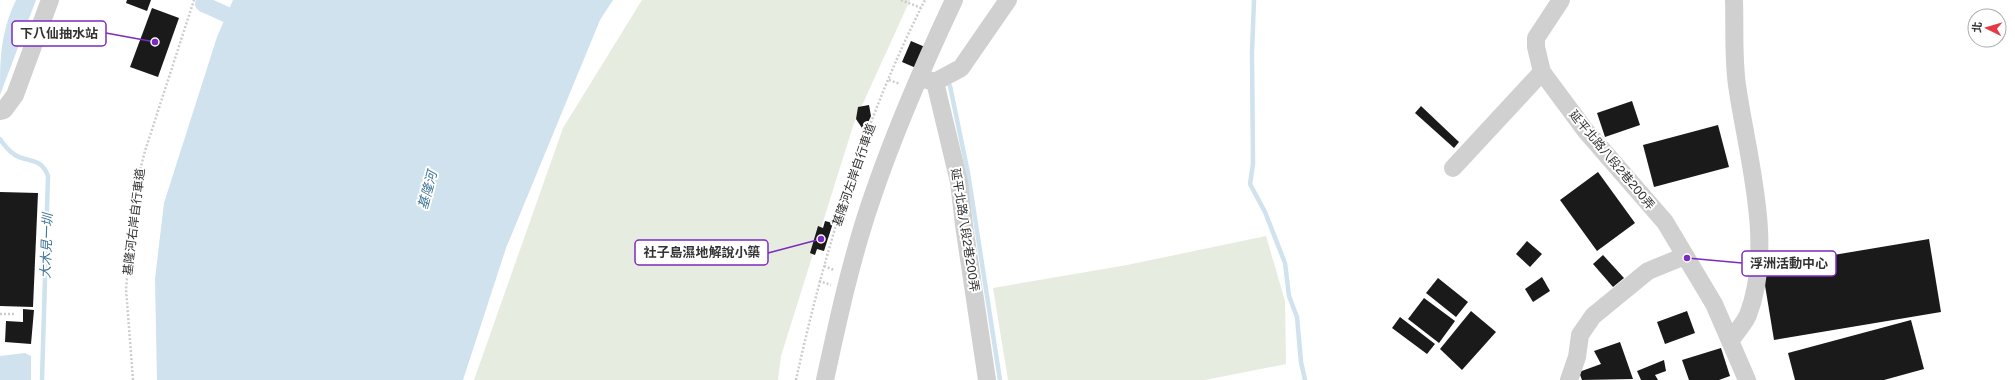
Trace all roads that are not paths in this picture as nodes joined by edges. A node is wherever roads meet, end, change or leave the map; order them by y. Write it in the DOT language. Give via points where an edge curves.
graph roads {
  1 [pos="50,0"];
  2 [pos="954,0"];
  3 [pos="1008,0"];
  4 [pos="1561,0"];
  5 [pos="1734,0"];
  6 [pos="1542,72"];
  7 [pos="927,80"];
  8 [pos="0,111"];
  9 [pos="1453,168"];
  10 [pos="1685,256"];
  11 [pos="1730,340"];
  12 [pos="824,380"];
  13 [pos="988,380"];
  14 [pos="1569,380"];
  15 [pos="1747,380"];
  1 -- 8 [label="street" via="15,95 4,110"];
  2 -- 7 [label="street"];
  3 -- 7 [label="street" via="961,68"];
  4 -- 6 [label="street, 延平北路八段2巷200弄" via="1536,38"];
  5 -- 11 [label="street" via="1737,83 1752,167 1760,241 1757,282 1747,316"];
  6 -- 9 [label="street"];
  6 -- 10 [label="street, 延平北路八段2巷200弄" via="1585,130 1665,222"];
  7 -- 12 [label="street" via="871,202 845,289"];
  7 -- 13 [label="street, 延平北路八段2巷200弄" via="959,182"];
  10 -- 11 [label="street, 延平北路八段2巷200弄" via="1714,304"];
  10 -- 14 [label="street" via="1648,271 1593,316 1580,335 1577,357"];
  11 -- 15 [label="street, 延平北路八段2巷200弄"];
}
